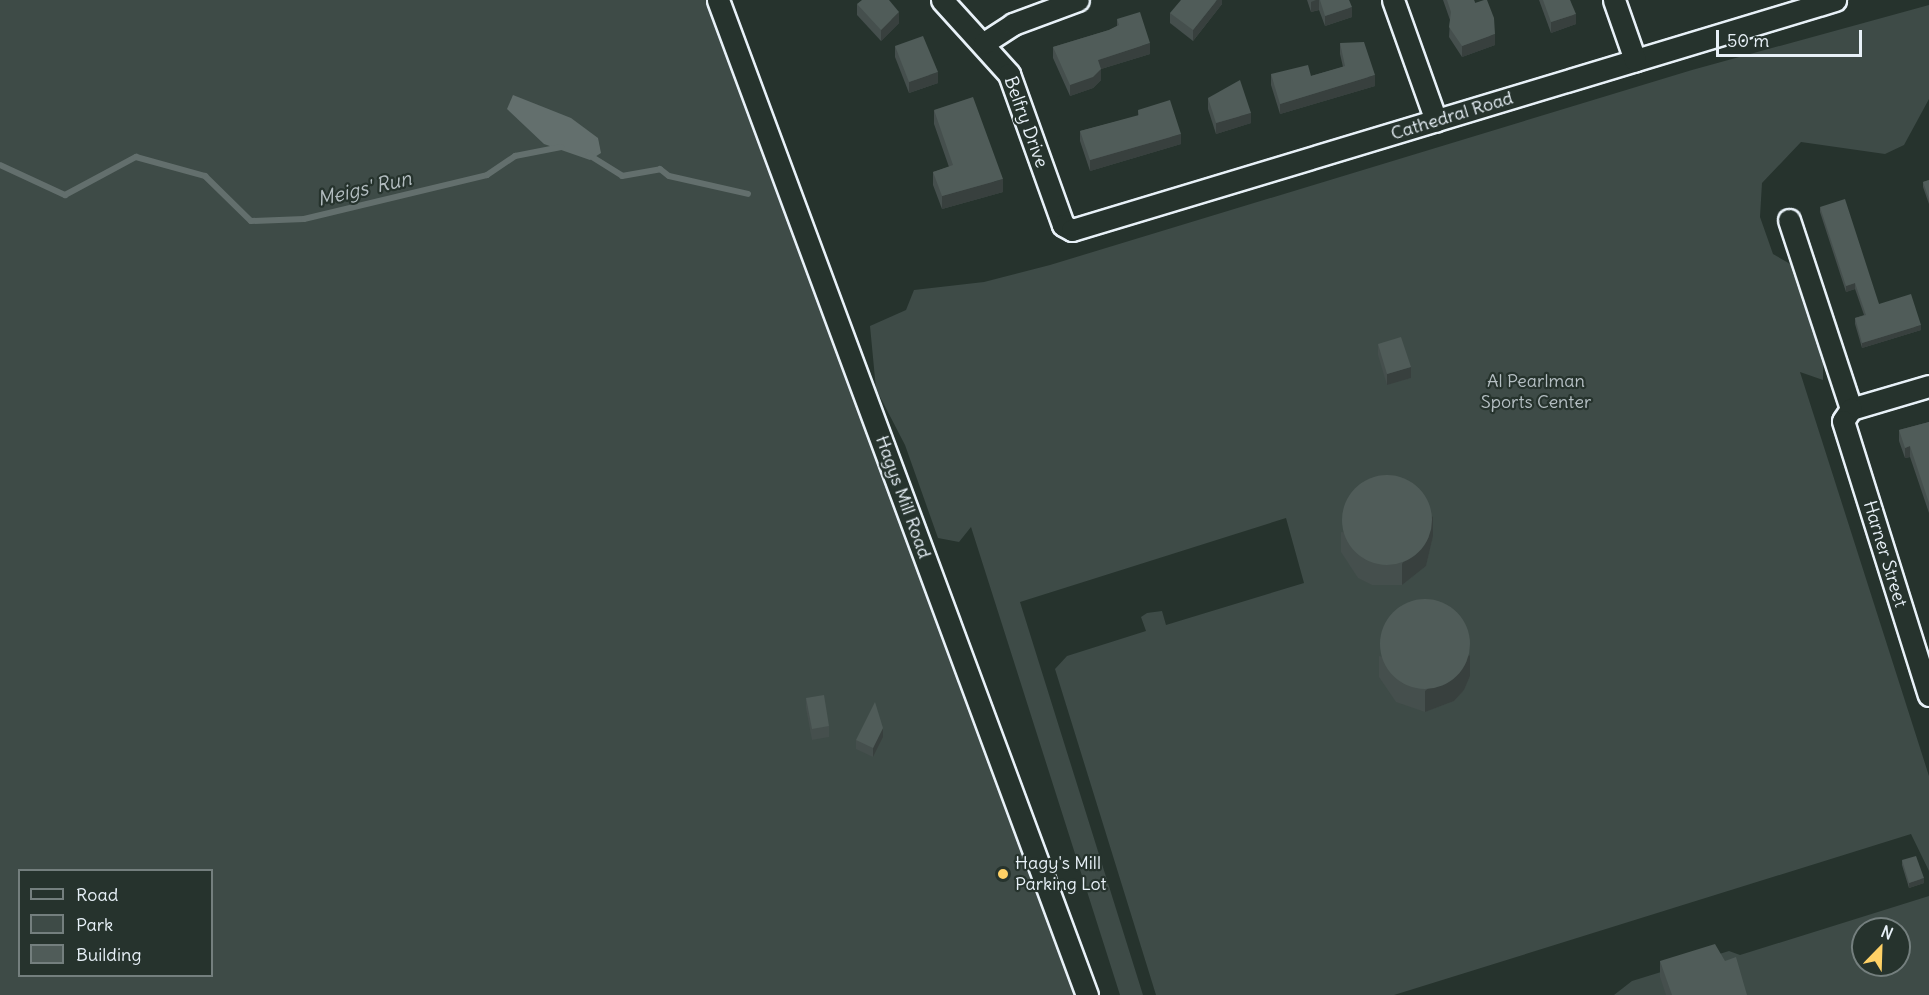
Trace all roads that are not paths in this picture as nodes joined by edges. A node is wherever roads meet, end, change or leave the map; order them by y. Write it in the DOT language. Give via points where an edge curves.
graph roads {
  1 [pos="718,0"];
  2 [pos="942,0"];
  3 [pos="1078,0"];
  4 [pos="1393,0"];
  5 [pos="1614,0"];
  6 [pos="1836,0"];
  7 [pos="984,43"];
  8 [pos="1635,60"];
  9 [pos="1436,121"];
  10 [pos="1789,220"];
  11 [pos="1068,229"];
  12 [pos="1929,386"];
  13 [pos="1849,411"];
  14 [pos="1929,695"];
  15 [pos="1088,995"];
  1 -- 15 [label="street, Hagys Mill Road"];
  2 -- 7 [label="street, Belfry Drive"];
  3 -- 7 [label="street" via="1013,24"];
  4 -- 9 [label="street"];
  5 -- 8 [label="street"];
  6 -- 8 [label="street, Cathedral Road"];
  7 -- 11 [label="street, Belfry Drive" via="1014,84"];
  8 -- 9 [label="street, Cathedral Road"];
  9 -- 11 [label="street, Cathedral Road"];
  10 -- 13 [label="street, Harner Street"];
  12 -- 13 [label="street"];
  13 -- 14 [label="street, Harner Street" via="1844,421"];
}
